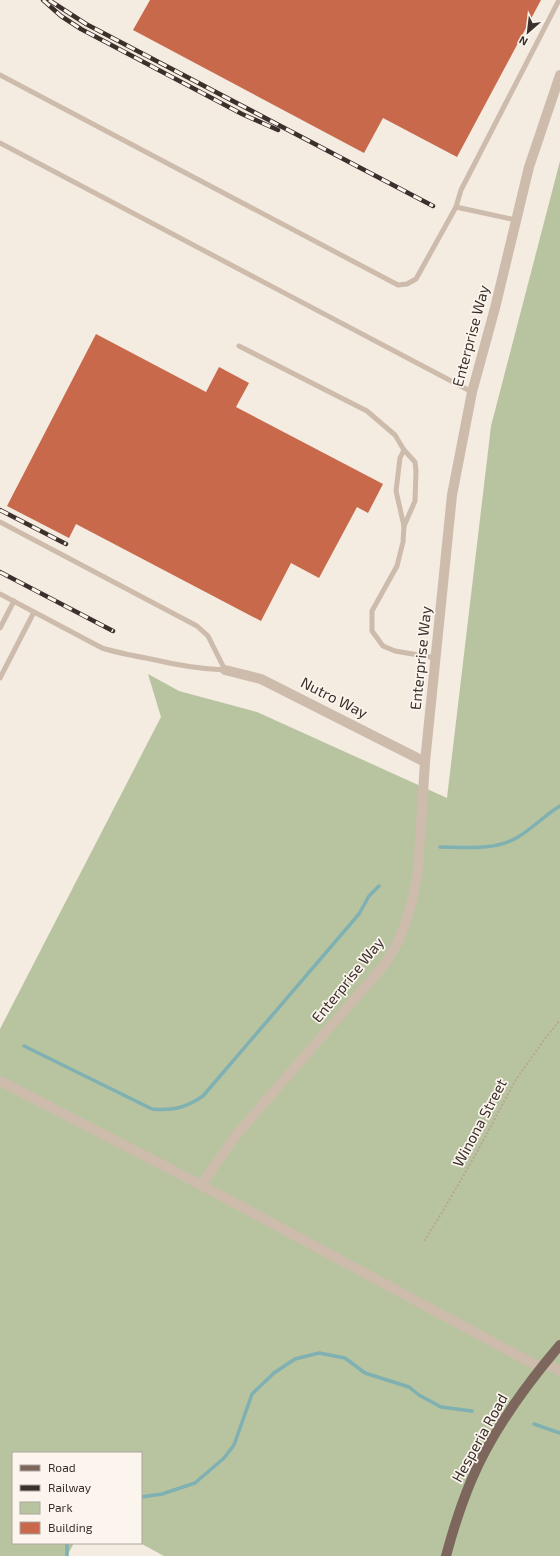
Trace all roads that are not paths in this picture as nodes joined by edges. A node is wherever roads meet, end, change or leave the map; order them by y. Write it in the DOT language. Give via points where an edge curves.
graph roads {
  1 [pos="559,0"];
  2 [pos="0,75"];
  3 [pos="560,75"];
  4 [pos="0,143"];
  5 [pos="456,207"];
  6 [pos="516,220"];
  7 [pos="240,346"];
  8 [pos="472,392"];
  9 [pos="404,450"];
  10 [pos="0,522"];
  11 [pos="404,526"];
  12 [pos="0,594"];
  13 [pos="14,601"];
  14 [pos="34,612"];
  15 [pos="0,628"];
  16 [pos="436,658"];
  17 [pos="225,670"];
  18 [pos="0,678"];
  19 [pos="426,762"];
  20 [pos="0,1081"];
  21 [pos="201,1185"];
  22 [pos="560,1345"];
  23 [pos="543,1366"];
  24 [pos="560,1371"];
  25 [pos="446,1556"];
  1 -- 5 [label="lane" via="461,190"];
  2 -- 5 [label="lane" via="398,285 416,279"];
  3 -- 6 [label="street, Enterprise Way" via="529,167"];
  4 -- 8 [label="lane"];
  5 -- 6 [label="lane"];
  6 -- 8 [label="street, Enterprise Way"];
  7 -- 9 [label="lane" via="367,410 396,434"];
  8 -- 16 [label="street, Enterprise Way" via="452,494"];
  9 -- 11 [label="lane" via="400,458 396,491"];
  9 -- 11 [label="lane" via="415,462 416,472 415,500"];
  10 -- 17 [label="lane" via="197,626 208,636"];
  11 -- 16 [label="lane" via="397,566 372,611 372,631 383,646 395,651"];
  12 -- 13 [label="lane"];
  13 -- 14 [label="lane"];
  13 -- 15 [label="lane"];
  14 -- 17 [label="lane" via="115,652 201,670"];
  14 -- 18 [label="lane"];
  16 -- 19 [label="street, Enterprise Way"];
  17 -- 19 [label="street, Nutro Way" via="261,679"];
  19 -- 21 [label="street, Enterprise Way" via="418,871 413,897 397,944 385,964 237,1134"];
  20 -- 21 [label="street"];
  21 -- 23 [label="street"];
  22 -- 23 [label="main road, Hesperia Road"];
  23 -- 24 [label="street"];
  23 -- 25 [label="main road, Hesperia Road" via="515,1403 472,1479 456,1519"];
}
